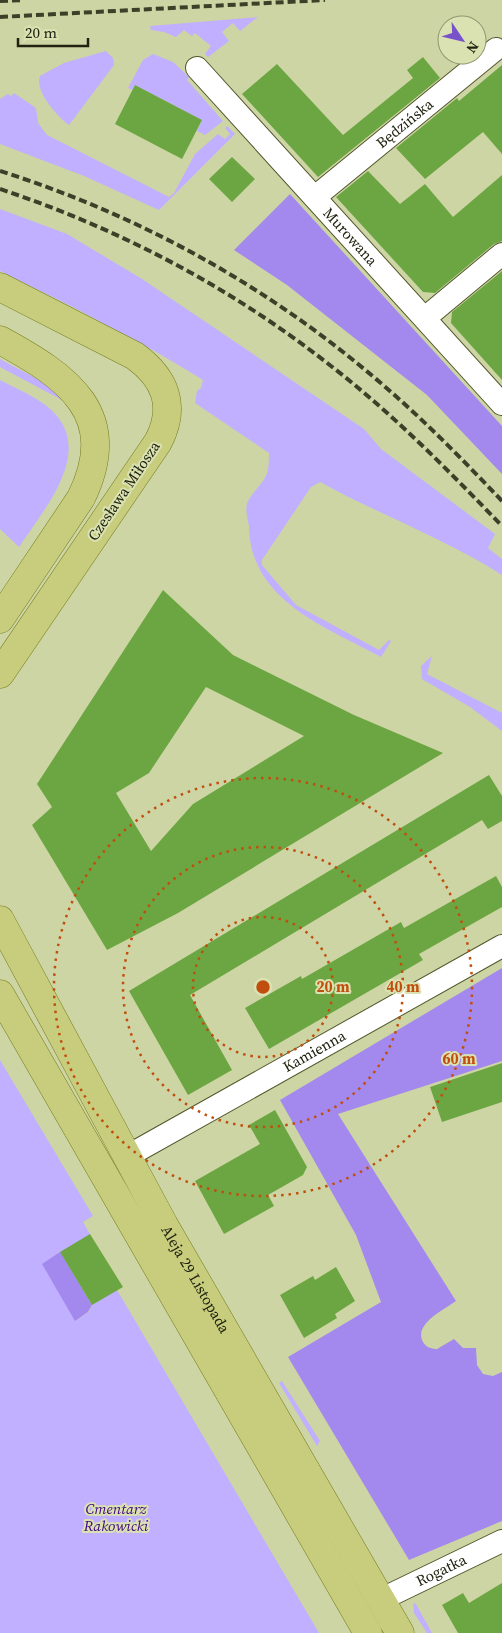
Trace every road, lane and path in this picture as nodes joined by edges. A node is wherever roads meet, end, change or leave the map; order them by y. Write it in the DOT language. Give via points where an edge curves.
graph roads {
  1 [pos="496,49"];
  2 [pos="197,68"];
  3 [pos="315,197"];
  4 [pos="502,254"];
  5 [pos="0,287"];
  6 [pos="425,318"];
  7 [pos="0,340"];
  8 [pos="502,404"];
  9 [pos="0,619"];
  10 [pos="0,674"];
  11 [pos="0,920"];
  12 [pos="502,946"];
  13 [pos="0,994"];
  14 [pos="126,1156"];
  15 [pos="502,1541"];
  16 [pos="380,1600"];
  17 [pos="368,1633"];
  18 [pos="400,1633"];
  1 -- 3 [label="street, Będzińska"];
  2 -- 3 [label="street, Murowana"];
  3 -- 6 [label="street, Murowana"];
  4 -- 6 [label="street"];
  5 -- 10 [label="main road, Czesława Miłosza" via="134,356 161,382 167,405 164,430 158,442"];
  6 -- 8 [label="street, Murowana"];
  7 -- 9 [label="main road, Czesława Miłosza" via="74,389 88,412 96,444 91,479 81,498"];
  11 -- 14 [label="main road, Aleja 29 Listopada"];
  12 -- 14 [label="street, Kamienna"];
  13 -- 17 [label="main road, Aleja 29 Listopada"];
  14 -- 16 [label="main road, Aleja 29 Listopada"];
  15 -- 16 [label="street, Rogatka"];
  16 -- 18 [label="main road, Aleja 29 Listopada"];
}
